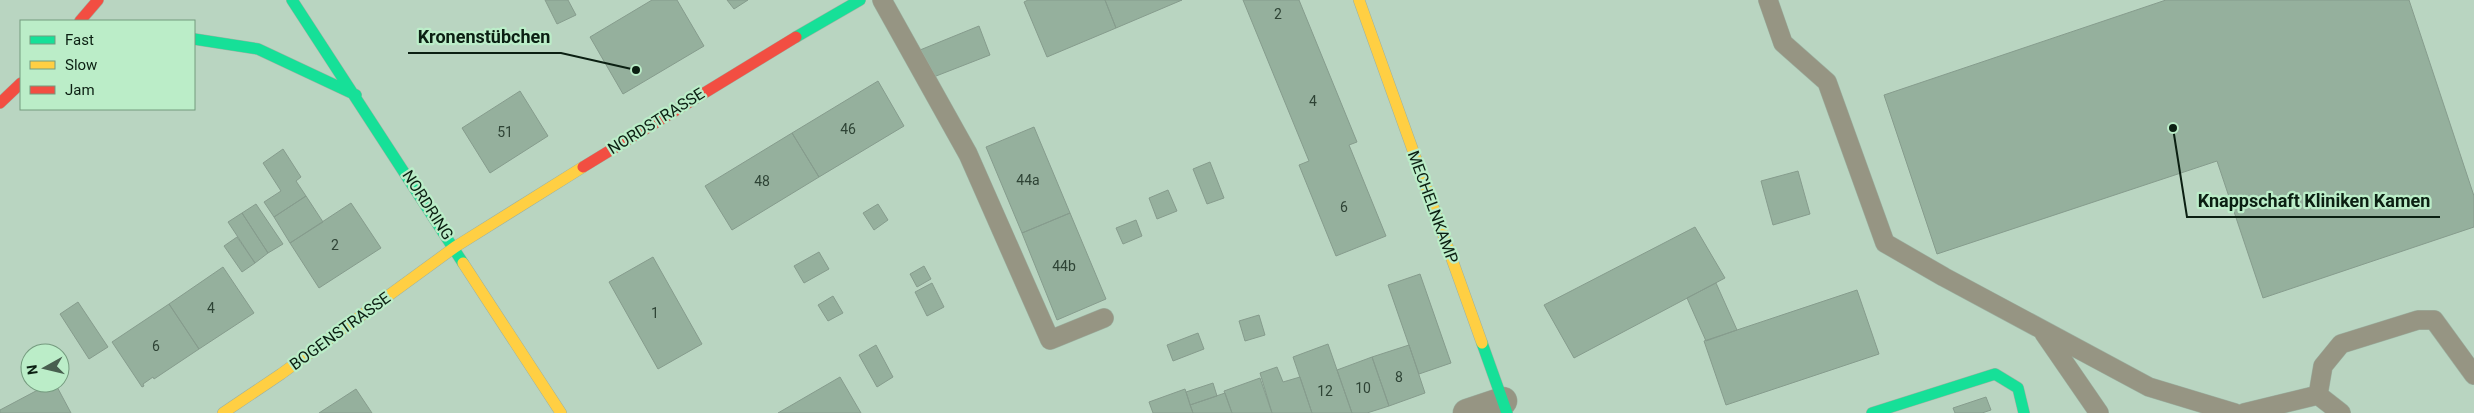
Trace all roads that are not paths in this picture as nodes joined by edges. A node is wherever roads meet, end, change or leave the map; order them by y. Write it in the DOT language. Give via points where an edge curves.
graph roads {
  1 [pos="98,0"];
  2 [pos="292,0"];
  3 [pos="860,0"];
  4 [pos="882,0"];
  5 [pos="1359,0"];
  6 [pos="1768,0"];
  7 [pos="81,20"];
  8 [pos="195,39"];
  9 [pos="17,90"];
  10 [pos="358,95"];
  11 [pos="0,103"];
  12 [pos="455,246"];
  13 [pos="1104,318"];
  14 [pos="2042,330"];
  15 [pos="2474,375"];
  16 [pos="2318,396"];
  17 [pos="1505,407"];
  18 [pos="223,413"];
  19 [pos="561,413"];
  20 [pos="1466,413"];
  21 [pos="1872,413"];
  22 [pos="2024,413"];
  23 [pos="2099,413"];
  24 [pos="2235,413"];
  25 [pos="2244,413"];
  26 [pos="2341,413"];
  1 -- 7 [label="street"];
  2 -- 10 [label="street, NORDRING"];
  3 -- 12 [label="street, NORDSTRASSE" via="757,59"];
  4 -- 13 [label="lane" via="968,154 1050,340"];
  5 -- 17 [label="street, MECHELNKAMP"];
  6 -- 14 [label="lane" via="1783,43 1827,82 1885,243"];
  8 -- 10 [label="street" via="258,49"];
  9 -- 11 [label="street"];
  10 -- 12 [label="street, NORDRING"];
  12 -- 18 [label="street, BOGENSTRASSE"];
  12 -- 19 [label="street, NORDRING" via="507,333"];
  14 -- 23 [label="lane"];
  14 -- 24 [label="lane" via="2149,387"];
  15 -- 16 [label="lane" via="2434,320 2418,320 2341,344 2323,366"];
  16 -- 25 [label="lane"];
  16 -- 26 [label="lane"];
  17 -- 20 [label="street"];
  21 -- 22 [label="street" via="1995,374 2018,388"];
}
